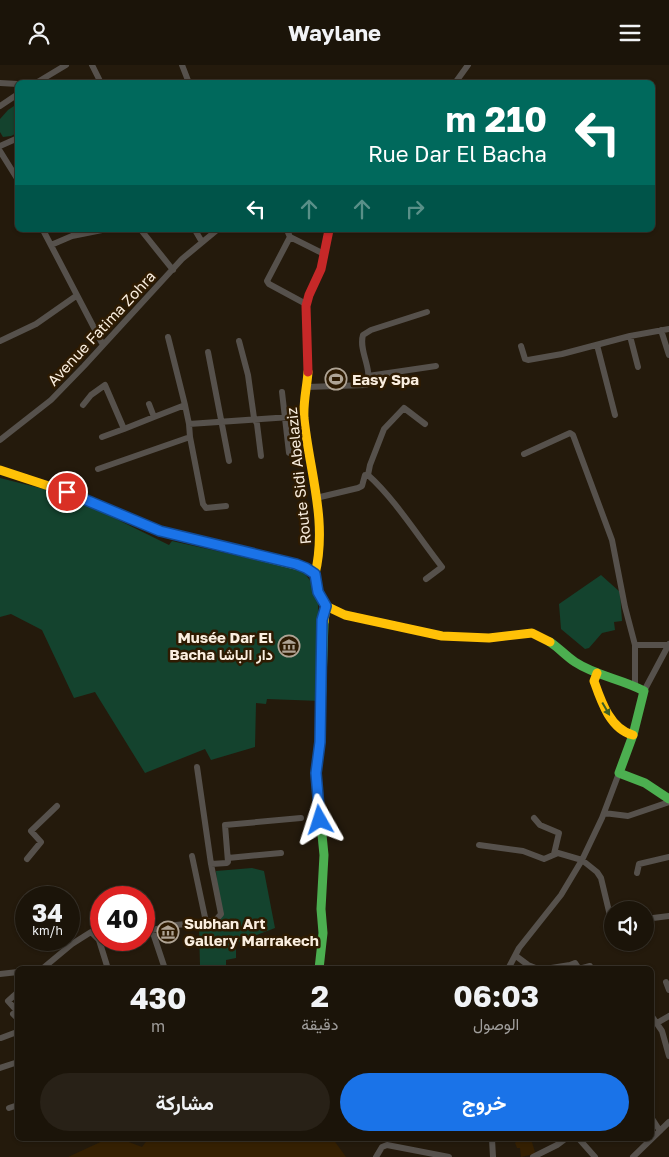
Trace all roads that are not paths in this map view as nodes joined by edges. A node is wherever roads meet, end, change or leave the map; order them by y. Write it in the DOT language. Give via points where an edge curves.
graph roads {
  1 [pos="66,65"];
  2 [pos="92,65"];
  3 [pos="182,65"];
  4 [pos="468,65"];
  5 [pos="40,80"];
  6 [pos="100,80"];
  7 [pos="187,80"];
  8 [pos="457,80"];
  9 [pos="0,83"];
  10 [pos="15,85"];
  11 [pos="15,96"];
  12 [pos="0,106"];
  13 [pos="15,139"];
  14 [pos="0,146"];
  15 [pos="0,151"];
  16 [pos="15,175"];
  17 [pos="44,232"];
  18 [pos="92,232"];
  19 [pos="143,232"];
  20 [pos="195,232"];
  21 [pos="214,232"];
  22 [pos="329,232"];
  23 [pos="289,233"];
  24 [pos="202,241"];
  25 [pos="51,245"];
  26 [pos="324,254"];
  27 [pos="173,270"];
  28 [pos="76,296"];
  29 [pos="306,304"];
  30 [pos="427,312"];
  31 [pos="669,329"];
  32 [pos="661,330"];
  33 [pos="630,336"];
  34 [pos="168,337"];
  35 [pos="0,341"];
  36 [pos="239,341"];
  37 [pos="103,345"];
  38 [pos="597,345"];
  39 [pos="520,346"];
  40 [pos="208,352"];
  41 [pos="669,355"];
  42 [pos="436,366"];
  43 [pos="638,367"];
  44 [pos="368,376"];
  45 [pos="307,387"];
  46 [pos="282,392"];
  47 [pos="83,405"];
  48 [pos="149,405"];
  49 [pos="185,405"];
  50 [pos="305,415"];
  51 [pos="615,415"];
  52 [pos="154,417"];
  53 [pos="284,417"];
  54 [pos="254,419"];
  55 [pos="221,421"];
  56 [pos="189,424"];
  57 [pos="425,424"];
  58 [pos="124,429"];
  59 [pos="102,437"];
  60 [pos="190,437"];
  61 [pos="0,440"];
  62 [pos="289,453"];
  63 [pos="524,454"];
  64 [pos="261,456"];
  65 [pos="229,461"];
  66 [pos="98,469"];
  67 [pos="0,470"];
  68 [pos="368,475"];
  69 [pos="316,498"];
  70 [pos="226,506"];
  71 [pos="315,574"];
  72 [pos="426,579"];
  73 [pos="326,606"];
  74 [pos="669,644"];
  75 [pos="635,645"];
  76 [pos="597,673"];
  77 [pos="635,686"];
  78 [pos="644,691"];
  79 [pos="633,735"];
  80 [pos="197,767"];
  81 [pos="619,773"];
  82 [pos="669,800"];
  83 [pos="57,806"];
  84 [pos="604,813"];
  85 [pos="302,818"];
  86 [pos="534,818"];
  87 [pos="479,845"];
  88 [pos="281,853"];
  89 [pos="554,853"];
  90 [pos="192,856"];
  91 [pos="669,857"];
  92 [pos="228,858"];
  93 [pos="26,859"];
  94 [pos="582,860"];
  95 [pos="211,864"];
  96 [pos="637,873"];
  97 [pos="606,901"];
  98 [pos="669,916"];
  99 [pos="654,918"];
  100 [pos="206,922"];
  101 [pos="516,956"];
  102 [pos="46,966"];
  103 [pos="107,966"];
  104 [pos="165,966"];
  105 [pos="319,966"];
  106 [pos="510,966"];
  107 [pos="530,966"];
  108 [pos="564,966"];
  109 [pos="577,966"];
  110 [pos="15,972"];
  111 [pos="0,974"];
  112 [pos="666,983"];
  113 [pos="669,990"];
  114 [pos="15,995"];
  115 [pos="15,1009"];
  116 [pos="669,1016"];
  117 [pos="654,1019"];
  118 [pos="657,1023"];
  119 [pos="15,1033"];
  120 [pos="1,1038"];
  121 [pos="669,1056"];
  122 [pos="15,1063"];
  123 [pos="0,1069"];
  124 [pos="15,1106"];
  125 [pos="9,1108"];
  126 [pos="654,1122"];
  127 [pos="669,1123"];
  128 [pos="660,1131"];
  129 [pos="654,1137"];
  130 [pos="492,1141"];
  131 [pos="561,1141"];
  132 [pos="581,1141"];
  133 [pos="650,1141"];
  134 [pos="376,1157"];
  135 [pos="449,1157"];
  136 [pos="494,1157"];
  137 [pos="533,1157"];
  138 [pos="595,1157"];
  139 [pos="633,1157"];
  1 -- 5 [label="street"];
  2 -- 6 [label="street"];
  3 -- 7 [label="street"];
  4 -- 8 [label="street"];
  9 -- 10 [label="street"];
  11 -- 12 [label="street"];
  13 -- 14 [label="street"];
  15 -- 16 [label="street"];
  17 -- 25 [label="street"];
  18 -- 25 [label="street"];
  19 -- 27 [label="street"];
  20 -- 24 [label="street"];
  21 -- 24 [label="street, Avenue Fatima Zohra"];
  22 -- 26 [label="street, Route Sidi Abelaziz"];
  23 -- 26 [label="street"];
  23 -- 29 [label="street" via="267,281"];
  24 -- 27 [label="street, Avenue Fatima Zohra"];
  25 -- 28 [label="street"];
  26 -- 29 [label="street, Route Sidi Abelaziz" via="323,265"];
  27 -- 37 [label="street, Avenue Fatima Zohra"];
  28 -- 35 [label="street" via="36,324"];
  28 -- 37 [label="street"];
  29 -- 45 [label="street, Route Sidi Abelaziz"];
  30 -- 44 [label="street" via="366,332 362,339"];
  31 -- 32 [label="street"];
  32 -- 33 [label="street"];
  32 -- 41 [label="street"];
  33 -- 38 [label="street"];
  33 -- 43 [label="street"];
  34 -- 49 [label="street"];
  36 -- 54 [label="street"];
  37 -- 61 [label="street, Avenue Fatima Zohra" via="50,400"];
  38 -- 39 [label="street" via="526,360"];
  38 -- 51 [label="street"];
  40 -- 55 [label="street"];
  42 -- 44 [label="street"];
  44 -- 45 [label="street" via="367,385 362,387"];
  45 -- 50 [label="street, Route Sidi Abelaziz"];
  46 -- 53 [label="street"];
  47 -- 58 [label="street" via="105,385"];
  48 -- 52 [label="street"];
  49 -- 52 [label="street"];
  49 -- 56 [label="street"];
  50 -- 53 [label="street"];
  50 -- 69 [label="street, Route Sidi Abelaziz"];
  52 -- 58 [label="street"];
  53 -- 54 [label="street"];
  53 -- 62 [label="street"];
  54 -- 55 [label="street"];
  54 -- 64 [label="street"];
  55 -- 56 [label="street"];
  55 -- 65 [label="street"];
  56 -- 60 [label="street"];
  57 -- 68 [label="street" via="404,408 384,429"];
  58 -- 59 [label="street"];
  60 -- 66 [label="street"];
  60 -- 70 [label="street" via="203,504 206,508"];
  63 -- 75 [label="street" via="570,433 573,435 611,533"];
  67 -- 71 [label="street" via="67,492 160,531 296,564"];
  68 -- 69 [label="street" via="358,488"];
  68 -- 72 [label="street" via="442,567"];
  69 -- 71 [label="street, Route Sidi Abelaziz" via="320,546"];
  71 -- 73 [label="street" via="318,592"];
  73 -- 76 [label="street" via="345,615 442,636 489,638 532,633"];
  73 -- 105 [label="street" via="322,620 320,742 316,773 324,855"];
  74 -- 75 [label="street"];
  74 -- 78 [label="street"];
  75 -- 77 [label="street"];
  76 -- 77 [label="street"];
  76 -- 79 [label="street, one-way" via="594,681 613,721 622,731"];
  77 -- 78 [label="street"];
  78 -- 79 [label="street"];
  79 -- 81 [label="street"];
  80 -- 95 [label="street"];
  81 -- 82 [label="street" via="648,785"];
  81 -- 84 [label="street"];
  82 -- 84 [label="street" via="628,816"];
  83 -- 93 [label="street" via="31,831 41,842"];
  84 -- 94 [label="street"];
  85 -- 92 [label="street" via="225,825"];
  86 -- 89 [label="street" via="540,825 559,833"];
  87 -- 89 [label="street" via="523,851 544,859"];
  88 -- 92 [label="street"];
  89 -- 94 [label="street"];
  90 -- 100 [label="street"];
  91 -- 96 [label="street" via="638,864"];
  92 -- 95 [label="street" via="227,863"];
  94 -- 97 [label="street" via="601,878"];
  94 -- 101 [label="street" via="561,895"];
  95 -- 100 [label="street" via="221,913 215,921"];
  98 -- 99 [label="street"];
  100 -- 104 [label="street" via="152,930"];
  101 -- 106 [label="street"];
  101 -- 107 [label="street"];
  102 -- 103 [label="street" via="91,932 99,940"];
  108 -- 109 [label="street" via="575,963"];
  110 -- 111 [label="street"];
  112 -- 113 [label="street"];
  114 -- 115 [label="street" via="8,1001"];
  116 -- 118 [label="street"];
  117 -- 118 [label="street"];
  118 -- 121 [label="street"];
  119 -- 120 [label="street"];
  122 -- 123 [label="street"];
  124 -- 125 [label="street"];
  126 -- 128 [label="street"];
  127 -- 128 [label="street"];
  128 -- 129 [label="street"];
  130 -- 136 [label="street"];
  131 -- 137 [label="street"];
  132 -- 138 [label="street"];
  133 -- 139 [label="street"];
  134 -- 135 [label="street" via="382,1147 391,1146"];
}
